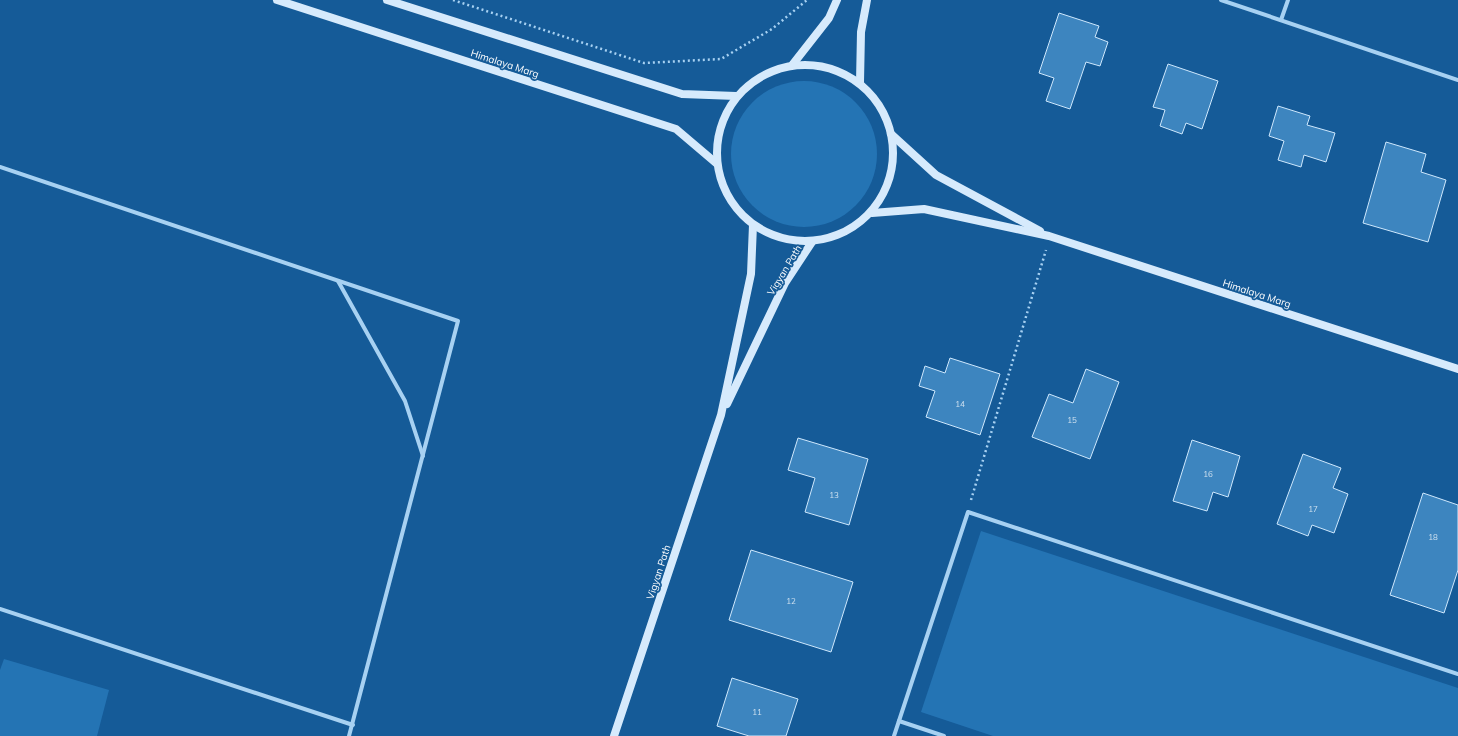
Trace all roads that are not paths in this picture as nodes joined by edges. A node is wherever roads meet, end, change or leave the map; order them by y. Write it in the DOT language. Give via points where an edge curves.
graph roads {
  1 [pos="277,0"];
  2 [pos="387,0"];
  3 [pos="837,0"];
  4 [pos="867,0"];
  5 [pos="1221,0"];
  6 [pos="1288,0"];
  7 [pos="1281,20"];
  8 [pos="794,64"];
  9 [pos="1458,80"];
  10 [pos="860,82"];
  11 [pos="736,96"];
  12 [pos="890,134"];
  13 [pos="716,162"];
  14 [pos="0,167"];
  15 [pos="872,213"];
  16 [pos="753,225"];
  17 [pos="1049,236"];
  18 [pos="812,242"];
  19 [pos="338,281"];
  20 [pos="1458,369"];
  21 [pos="722,415"];
  22 [pos="423,456"];
  23 [pos="0,608"];
  24 [pos="1458,674"];
  25 [pos="899,721"];
  26 [pos="353,725"];
  27 [pos="350,736"];
  28 [pos="614,736"];
  29 [pos="894,736"];
  30 [pos="944,736"];
  1 -- 13 [label="main road, Himalaya Marg" via="676,129"];
  2 -- 11 [label="main road" via="682,94"];
  3 -- 8 [label="main road" via="829,18"];
  4 -- 10 [label="main road" via="861,32"];
  5 -- 7 [label="street"];
  6 -- 7 [label="street"];
  7 -- 9 [label="street"];
  8 -- 10 [label="main road" via="830,67"];
  8 -- 11 [label="main road" via="762,74"];
  10 -- 12 [label="main road" via="884,110"];
  11 -- 13 [label="main road" via="719,128"];
  12 -- 15 [label="main road" via="895,149 891,178"];
  12 -- 17 [label="main road, Himalaya Marg" via="936,176"];
  13 -- 16 [label="main road" via="727,196"];
  14 -- 19 [label="street"];
  15 -- 17 [label="main road, Himalaya Marg" via="924,209"];
  15 -- 18 [label="main road" via="848,232"];
  16 -- 18 [label="main road" via="781,239"];
  16 -- 21 [label="main road, Vigyan Path" via="751,274"];
  17 -- 20 [label="main road, Himalaya Marg"];
  18 -- 21 [label="main road, Vigyan Path" via="785,283"];
  19 -- 22 [label="street" via="405,401"];
  19 -- 22 [label="street" via="458,321"];
  21 -- 28 [label="main road, Vigyan Path"];
  22 -- 26 [label="street"];
  23 -- 26 [label="street"];
  24 -- 25 [label="street" via="968,512"];
  25 -- 29 [label="street"];
  25 -- 30 [label="street"];
  26 -- 27 [label="street"];
}
